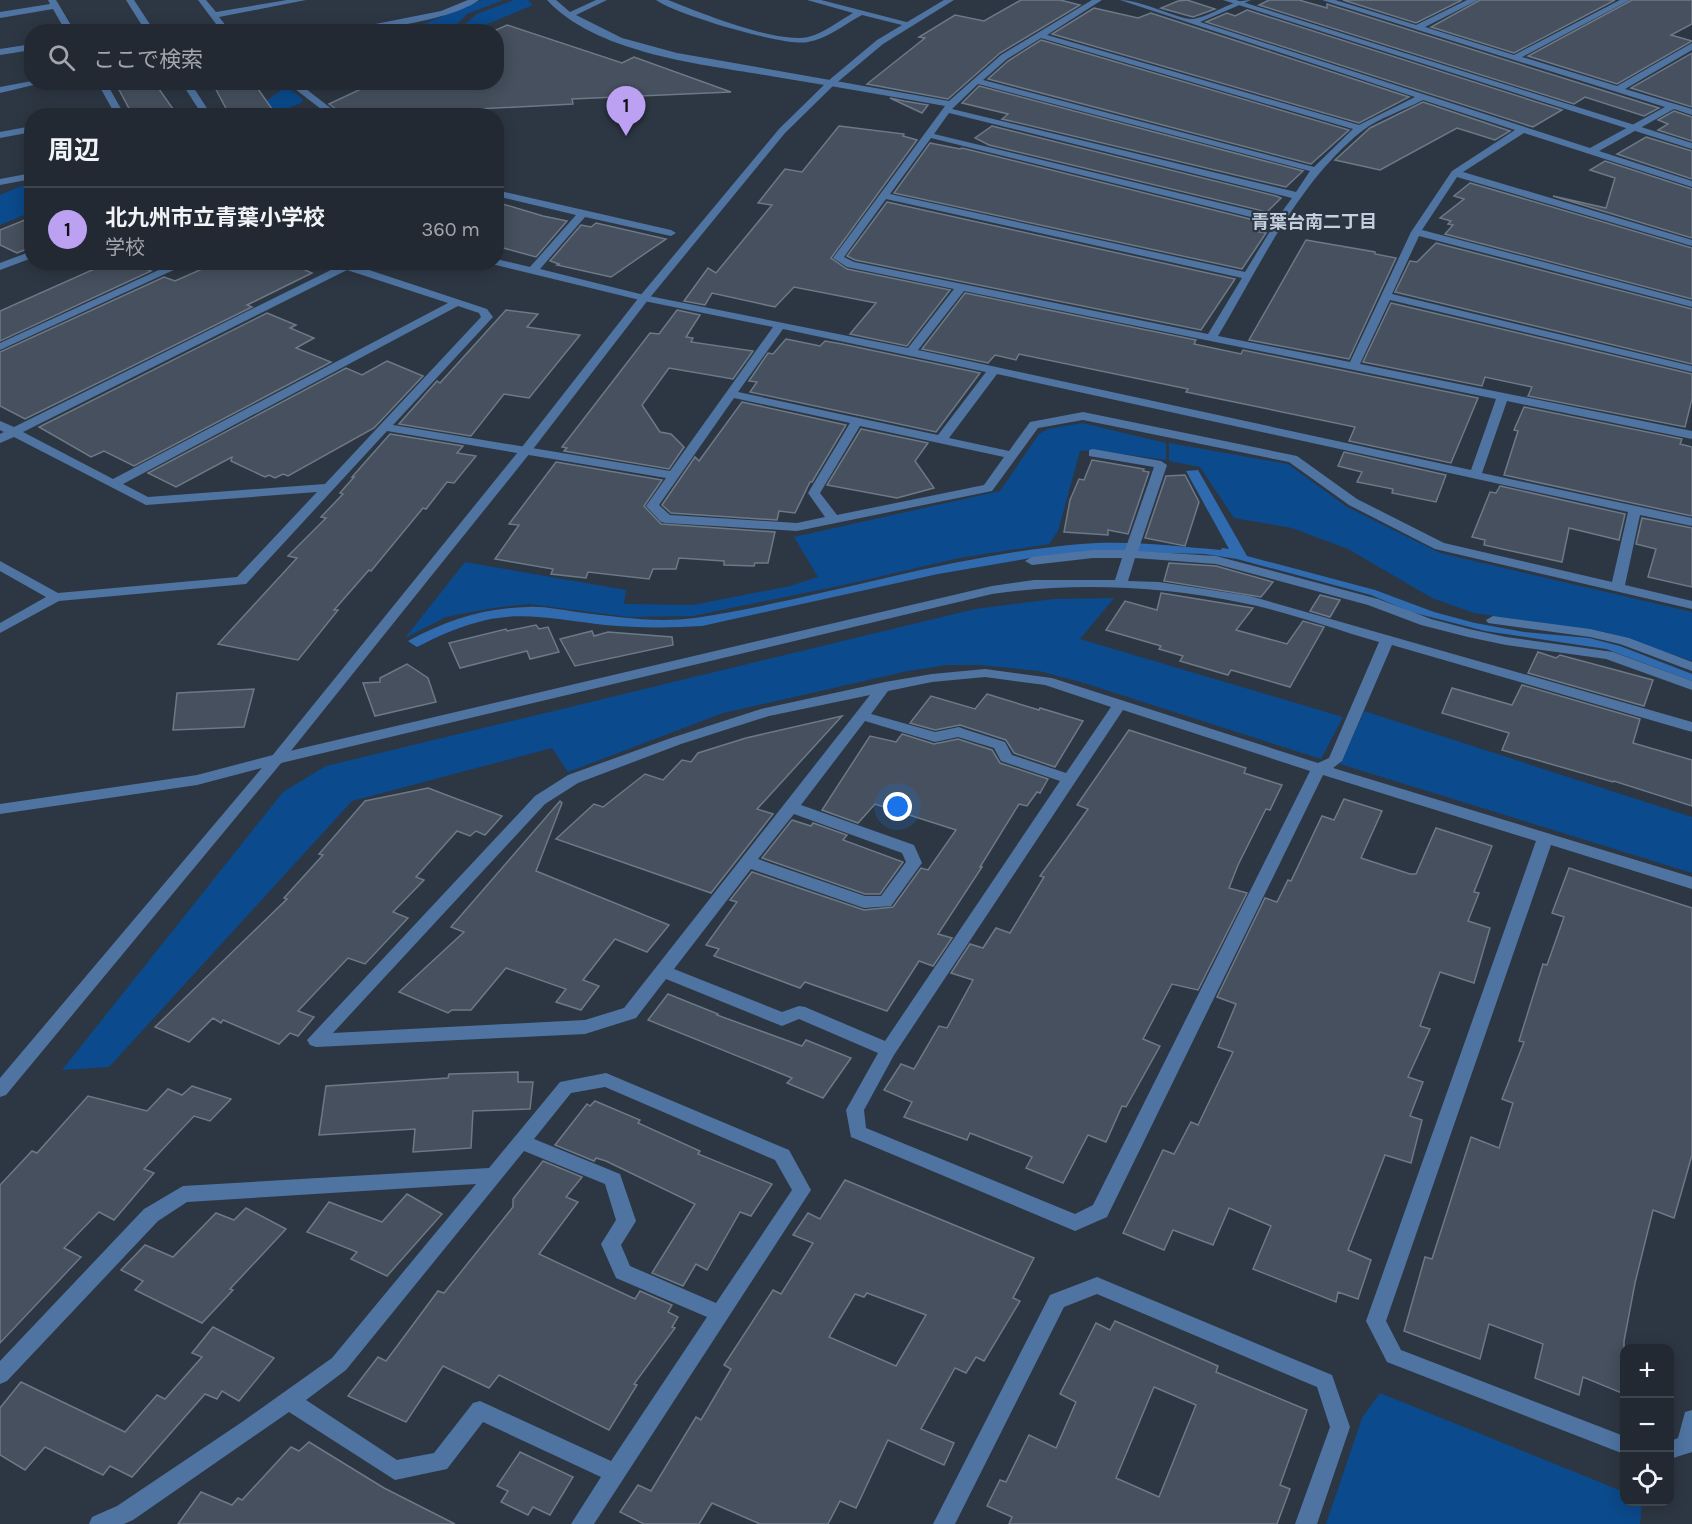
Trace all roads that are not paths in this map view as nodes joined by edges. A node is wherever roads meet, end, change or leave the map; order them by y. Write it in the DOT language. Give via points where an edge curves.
graph roads {
  1 [pos="130,0"];
  2 [pos="202,0"];
  3 [pos="302,0"];
  4 [pos="476,0"];
  5 [pos="551,0"];
  6 [pos="603,0"];
  7 [pos="660,0"];
  8 [pos="811,0"];
  9 [pos="950,0"];
  10 [pos="1098,0"];
  11 [pos="1124,0"];
  12 [pos="1227,0"];
  13 [pos="1326,0"];
  14 [pos="1474,0"];
  15 [pos="1626,0"];
  16 [pos="1243,2"];
  17 [pos="54,3"];
  18 [pos="859,13"];
  19 [pos="0,15"];
  20 [pos="213,15"];
  21 [pos="569,15"];
  22 [pos="1192,22"];
  23 [pos="66,24"];
  24 [pos="146,24"];
  25 [pos="221,24"];
  26 [pos="383,24"];
  27 [pos="910,24"];
  28 [pos="1417,28"];
  29 [pos="1038,35"];
  30 [pos="1692,46"];
  31 [pos="24,48"];
  32 [pos="0,52"];
  33 [pos="1516,57"];
  34 [pos="976,81"];
  35 [pos="831,83"];
  36 [pos="24,85"];
  37 [pos="1618,89"];
  38 [pos="0,90"];
  39 [pos="106,90"];
  40 [pos="190,90"];
  41 [pos="301,90"];
  42 [pos="1422,97"];
  43 [pos="1673,106"];
  44 [pos="949,107"];
  45 [pos="116,108"];
  46 [pos="203,108"];
  47 [pos="326,108"];
  48 [pos="1692,112"];
  49 [pos="1360,128"];
  50 [pos="1635,128"];
  51 [pos="24,130"];
  52 [pos="1521,130"];
  53 [pos="0,135"];
  54 [pos="928,135"];
  55 [pos="1692,146"];
  56 [pos="1592,151"];
  57 [pos="1316,170"];
  58 [pos="1455,173"];
  59 [pos="24,178"];
  60 [pos="0,182"];
  61 [pos="1692,184"];
  62 [pos="504,195"];
  63 [pos="884,196"];
  64 [pos="1298,196"];
  65 [pos="582,215"];
  66 [pos="1281,221"];
  67 [pos="1416,232"];
  68 [pos="671,234"];
  69 [pos="1692,243"];
  70 [pos="24,257"];
  71 [pos="504,264"];
  72 [pos="0,267"];
  73 [pos="168,270"];
  74 [pos="332,270"];
  75 [pos="361,270"];
  76 [pos="532,272"];
  77 [pos="1248,276"];
  78 [pos="962,287"];
  79 [pos="1386,296"];
  80 [pos="644,298"];
  81 [pos="456,303"];
  82 [pos="1692,304"];
  83 [pos="780,325"];
  84 [pos="1212,336"];
  85 [pos="0,347"];
  86 [pos="910,352"];
  87 [pos="1354,365"];
  88 [pos="1692,369"];
  89 [pos="993,371"];
  90 [pos="730,394"];
  91 [pos="1503,397"];
  92 [pos="857,421"];
  93 [pos="0,425"];
  94 [pos="384,427"];
  95 [pos="14,432"];
  96 [pos="1692,435"];
  97 [pos="0,439"];
  98 [pos="942,439"];
  99 [pos="526,450"];
  100 [pos="1093,453"];
  101 [pos="1012,455"];
  102 [pos="672,475"];
  103 [pos="1475,475"];
  104 [pos="113,484"];
  105 [pos="329,487"];
  106 [pos="1635,510"];
  107 [pos="834,520"];
  108 [pos="1692,522"];
  109 [pos="1130,554"];
  110 [pos="1032,561"];
  111 [pos="0,565"];
  112 [pos="1120,584"];
  113 [pos="1618,587"];
  114 [pos="56,597"];
  115 [pos="1692,605"];
  116 [pos="1493,620"];
  117 [pos="0,629"];
  118 [pos="1387,640"];
  119 [pos="1692,667"];
  120 [pos="885,686"];
  121 [pos="1692,686"];
  122 [pos="1120,704"];
  123 [pos="862,716"];
  124 [pos="1692,727"];
  125 [pos="277,759"];
  126 [pos="1319,769"];
  127 [pos="1070,779"];
  128 [pos="791,807"];
  129 [pos="0,809"];
  130 [pos="1545,839"];
  131 [pos="748,862"];
  132 [pos="1692,884"];
  133 [pos="663,971"];
  134 [pos="888,1050"];
  135 [pos="4,1081"];
  136 [pos="522,1142"];
  137 [pos="495,1175"];
  138 [pos="720,1314"];
  139 [pos="0,1375"];
  140 [pos="289,1400"];
  141 [pos="1692,1419"];
  142 [pos="1620,1443"];
  143 [pos="1674,1449"];
  144 [pos="615,1473"];
  145 [pos="100,1524"];
  146 [pos="582,1524"];
  147 [pos="944,1524"];
  148 [pos="1306,1524"];
  1 -- 24 [label="street"];
  2 -- 20 [label="street"];
  3 -- 20 [label="street"];
  4 -- 26 [label="street" via="443,13"];
  5 -- 21 [label="street"];
  6 -- 21 [label="street"];
  7 -- 18 [label="street" via="789,41 808,40"];
  8 -- 18 [label="street"];
  9 -- 27 [label="street"];
  10 -- 29 [label="street"];
  11 -- 22 [label="street"];
  12 -- 16 [label="street"];
  13 -- 28 [label="street"];
  14 -- 28 [label="street"];
  15 -- 33 [label="street"];
  16 -- 22 [label="street"];
  16 -- 50 [label="street"];
  17 -- 19 [label="street"];
  17 -- 23 [label="street"];
  18 -- 27 [label="street"];
  20 -- 25 [label="street"];
  21 -- 35 [label="street" via="658,52"];
  22 -- 42 [label="street"];
  27 -- 35 [label="street" via="880,42"];
  28 -- 33 [label="street"];
  29 -- 34 [label="street"];
  29 -- 49 [label="street"];
  30 -- 37 [label="street"];
  31 -- 32 [label="street"];
  33 -- 37 [label="street"];
  34 -- 44 [label="street"];
  34 -- 57 [label="street"];
  35 -- 44 [label="street"];
  35 -- 80 [label="street" via="782,131"];
  36 -- 38 [label="street"];
  37 -- 43 [label="street"];
  39 -- 45 [label="street"];
  40 -- 46 [label="street"];
  41 -- 47 [label="street"];
  42 -- 49 [label="street"];
  42 -- 52 [label="street"];
  43 -- 48 [label="street"];
  43 -- 50 [label="street"];
  44 -- 54 [label="street"];
  44 -- 64 [label="street"];
  49 -- 57 [label="street"];
  50 -- 55 [label="street"];
  50 -- 56 [label="street"];
  51 -- 53 [label="street"];
  52 -- 56 [label="street"];
  52 -- 58 [label="street"];
  54 -- 63 [label="street"];
  54 -- 66 [label="street"];
  56 -- 61 [label="street"];
  57 -- 64 [label="street"];
  58 -- 67 [label="street"];
  58 -- 69 [label="street"];
  59 -- 60 [label="street"];
  62 -- 65 [label="street"];
  63 -- 77 [label="street"];
  63 -- 78 [label="street" via="838,258 851,265"];
  64 -- 66 [label="street"];
  65 -- 68 [label="street"];
  65 -- 76 [label="street"];
  66 -- 77 [label="street"];
  67 -- 79 [label="street"];
  67 -- 82 [label="street"];
  70 -- 72 [label="street"];
  71 -- 76 [label="street"];
  73 -- 85 [label="street"];
  74 -- 95 [label="street"];
  75 -- 81 [label="street"];
  76 -- 80 [label="street"];
  77 -- 84 [label="street"];
  78 -- 84 [label="street"];
  78 -- 86 [label="street"];
  79 -- 87 [label="street"];
  79 -- 88 [label="street"];
  80 -- 83 [label="street"];
  80 -- 99 [label="street"];
  81 -- 94 [label="street" via="483,311 487,317"];
  81 -- 104 [label="street"];
  83 -- 86 [label="street"];
  83 -- 90 [label="street"];
  84 -- 87 [label="street"];
  86 -- 89 [label="street"];
  87 -- 91 [label="street"];
  89 -- 98 [label="street"];
  89 -- 103 [label="street"];
  90 -- 92 [label="street"];
  90 -- 102 [label="street"];
  91 -- 96 [label="street"];
  91 -- 103 [label="street"];
  92 -- 98 [label="street"];
  92 -- 107 [label="street" via="814,493"];
  93 -- 95 [label="street"];
  94 -- 99 [label="street"];
  94 -- 105 [label="street"];
  95 -- 97 [label="street"];
  95 -- 104 [label="street"];
  98 -- 101 [label="street"];
  99 -- 102 [label="street"];
  99 -- 125 [label="street"];
  100 -- 109 [label="street" via="1161,465"];
  101 -- 107 [label="street" via="988,488"];
  101 -- 113 [label="street" via="1034,425 1083,416 1293,459 1353,502 1440,546"];
  102 -- 107 [label="street" via="652,506 666,519 797,526"];
  103 -- 106 [label="street"];
  104 -- 105 [label="street" via="146,501"];
  105 -- 114 [label="street" via="241,581"];
  106 -- 108 [label="street"];
  106 -- 113 [label="street"];
  109 -- 110 [label="street"];
  109 -- 112 [label="street"];
  109 -- 121 [label="street" via="1216,560 1373,602 1468,633 1608,655"];
  111 -- 114 [label="street"];
  112 -- 118 [label="street" via="1245,599"];
  112 -- 125 [label="street" via="1034,584 992,590"];
  113 -- 115 [label="street"];
  114 -- 117 [label="street"];
  116 -- 119 [label="street" via="1624,641"];
  118 -- 124 [label="street"];
  118 -- 126 [label="street" via="1335,761"];
  120 -- 122 [label="street" via="985,673 1047,681"];
  120 -- 123 [label="street"];
  120 -- 133 [label="street" via="766,712 573,779 540,800 316,1040 585,1027 630,1013"];
  122 -- 126 [label="street"];
  122 -- 127 [label="street"];
  123 -- 127 [label="street" via="935,737 959,732 1000,745 1006,758"];
  123 -- 128 [label="street"];
  125 -- 129 [label="street" via="197,780"];
  125 -- 135 [label="street"];
  126 -- 130 [label="street"];
  126 -- 134 [label="street" via="1100,1211 1075,1223 857,1132 855,1110"];
  127 -- 134 [label="street"];
  128 -- 131 [label="street"];
  128 -- 131 [label="street" via="908,849 914,863 885,902 864,902"];
  130 -- 132 [label="street"];
  130 -- 142 [label="street" via="1376,1321 1394,1356"];
  131 -- 133 [label="street"];
  133 -- 134 [label="street" via="782,1019 799,1012"];
  136 -- 137 [label="street"];
  136 -- 138 [label="street" via="613,1179 626,1221 611,1244 623,1272"];
  136 -- 138 [label="street" via="566,1088 606,1080 782,1155 802,1190"];
  137 -- 139 [label="street" via="183,1194 151,1215"];
  137 -- 140 [label="street" via="339,1364"];
  138 -- 144 [label="street"];
  140 -- 144 [label="street" via="395,1470 440,1462 480,1410"];
  140 -- 145 [label="street" via="125,1513"];
  141 -- 143 [label="street" via="1687,1444"];
  144 -- 146 [label="street"];
  147 -- 148 [label="street" via="1057,1301 1097,1286 1325,1381 1340,1426"];
}
